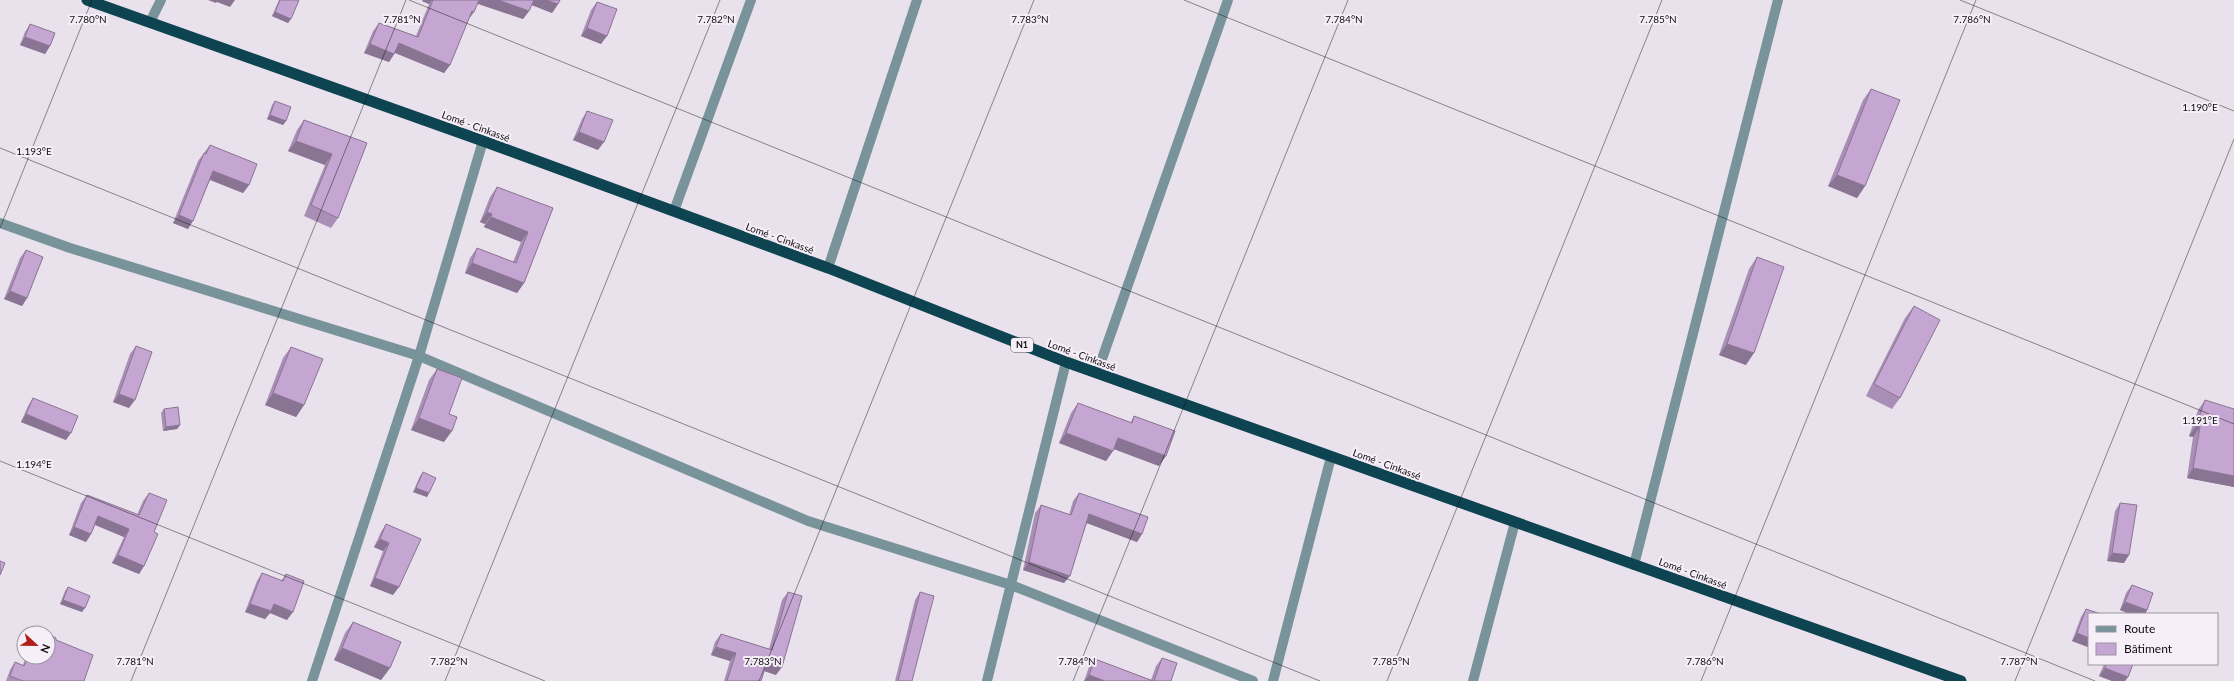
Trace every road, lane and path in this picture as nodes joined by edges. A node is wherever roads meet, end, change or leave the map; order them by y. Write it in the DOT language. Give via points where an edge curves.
graph roads {
  1 [pos="86,0"];
  2 [pos="161,0"];
  3 [pos="751,0"];
  4 [pos="917,0"];
  5 [pos="1228,0"];
  6 [pos="1778,0"];
  7 [pos="150,22"];
  8 [pos="483,141"];
  9 [pos="674,211"];
  10 [pos="0,223"];
  11 [pos="828,268"];
  12 [pos="419,356"];
  13 [pos="1066,362"];
  14 [pos="1097,373"];
  15 [pos="1331,457"];
  16 [pos="1515,522"];
  17 [pos="1634,564"];
  18 [pos="1011,585"];
  19 [pos="312,681"];
  20 [pos="987,681"];
  21 [pos="1253,681"];
  22 [pos="1273,681"];
  23 [pos="1473,681"];
  24 [pos="1961,681"];
  1 -- 7 [label="highway, Lomé - Cinkassé / N1"];
  2 -- 7 [label="street"];
  3 -- 9 [label="street"];
  4 -- 11 [label="street"];
  5 -- 14 [label="street"];
  6 -- 17 [label="street"];
  7 -- 8 [label="highway, Lomé - Cinkassé / N1"];
  8 -- 9 [label="highway, Lomé - Cinkassé / N1"];
  8 -- 12 [label="street"];
  9 -- 11 [label="highway, Lomé - Cinkassé / N1"];
  10 -- 12 [label="street" via="70,248"];
  11 -- 13 [label="highway, Lomé - Cinkassé / N1"];
  12 -- 18 [label="street" via="808,521"];
  12 -- 19 [label="street"];
  13 -- 14 [label="highway, Lomé - Cinkassé / N1"];
  13 -- 18 [label="street"];
  14 -- 15 [label="highway, Lomé - Cinkassé / N1"];
  15 -- 16 [label="highway, Lomé - Cinkassé / N1"];
  15 -- 22 [label="street"];
  16 -- 17 [label="highway, Lomé - Cinkassé / N1"];
  16 -- 23 [label="street"];
  17 -- 24 [label="highway, Lomé - Cinkassé / N1"];
  18 -- 20 [label="street"];
  18 -- 21 [label="street"];
}
